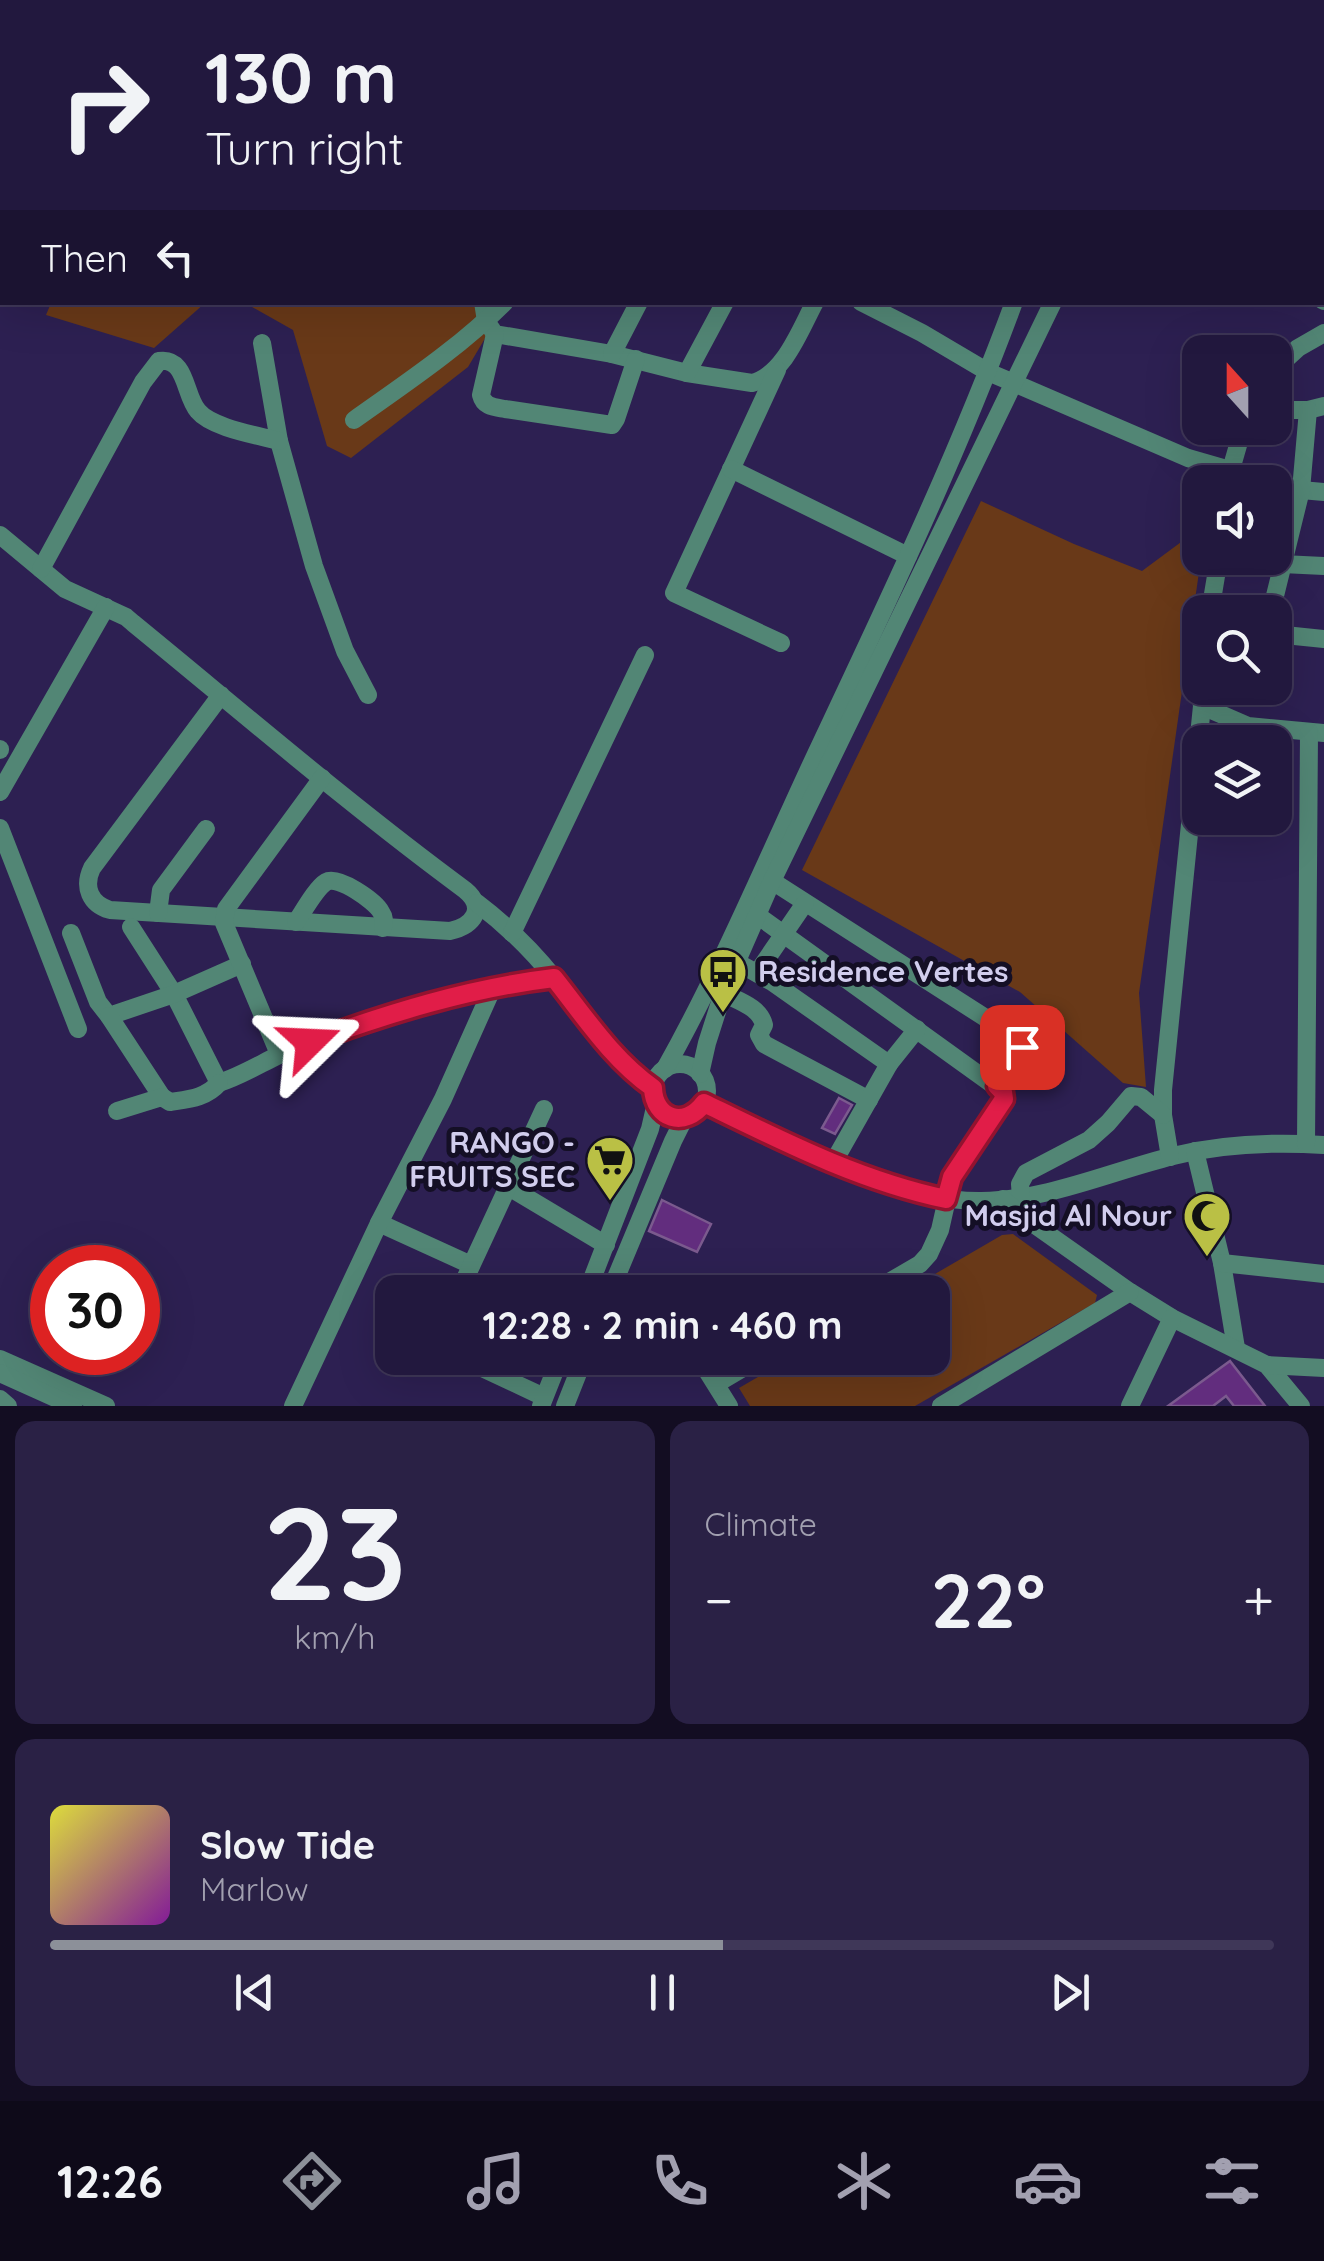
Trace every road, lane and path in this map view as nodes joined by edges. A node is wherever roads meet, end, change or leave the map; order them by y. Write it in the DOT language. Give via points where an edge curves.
graph roads {
  1 [pos="636,305"];
  2 [pos="723,305"];
  3 [pos="813,305"];
  4 [pos="867,305"];
  5 [pos="1013,305"];
  6 [pos="1052,305"];
  7 [pos="488,319"];
  8 [pos="1324,333"];
  9 [pos="262,343"];
  10 [pos="1292,353"];
  11 [pos="612,354"];
  12 [pos="636,360"];
  13 [pos="777,370"];
  14 [pos="988,372"];
  15 [pos="687,373"];
  16 [pos="1014,383"];
  17 [pos="1316,408"];
  18 [pos="354,420"];
  19 [pos="279,441"];
  20 [pos="1204,465"];
  21 [pos="731,469"];
  22 [pos="1292,488"];
  23 [pos="1301,490"];
  24 [pos="1324,492"];
  25 [pos="1292,519"];
  26 [pos="0,535"];
  27 [pos="908,556"];
  28 [pos="1292,557"];
  29 [pos="1324,566"];
  30 [pos="41,569"];
  31 [pos="106,607"];
  32 [pos="1292,636"];
  33 [pos="1324,639"];
  34 [pos="781,643"];
  35 [pos="645,656"];
  36 [pos="220,694"];
  37 [pos="368,695"];
  38 [pos="1202,706"];
  39 [pos="1316,733"];
  40 [pos="1316,763"];
  41 [pos="322,778"];
  42 [pos="0,792"];
  43 [pos="0,828"];
  44 [pos="206,829"];
  45 [pos="772,881"];
  46 [pos="477,903"];
  47 [pos="805,903"];
  48 [pos="158,913"];
  49 [pos="757,914"];
  50 [pos="223,916"];
  51 [pos="296,922"];
  52 [pos="131,927"];
  53 [pos="383,928"];
  54 [pos="512,933"];
  55 [pos="783,933"];
  56 [pos="71,934"];
  57 [pos="529,950"];
  58 [pos="735,962"];
  59 [pos="242,964"];
  60 [pos="554,978"];
  61 [pos="764,978"];
  62 [pos="500,986"];
  63 [pos="723,993"];
  64 [pos="174,994"];
  65 [pos="756,1010"];
  66 [pos="109,1016"];
  67 [pos="78,1029"];
  68 [pos="917,1029"];
  69 [pos="280,1054"];
  70 [pos="889,1064"];
  71 [pos="665,1069"];
  72 [pos="700,1074"];
  73 [pos="219,1084"];
  74 [pos="997,1086"];
  75 [pos="654,1095"];
  76 [pos="162,1097"];
  77 [pos="869,1100"];
  78 [pos="704,1103"];
  79 [pos="544,1110"];
  80 [pos="117,1111"];
  81 [pos="1163,1115"];
  82 [pos="685,1118"];
  83 [pos="1315,1144"];
  84 [pos="1195,1151"];
  85 [pos="1170,1157"];
  86 [pos="834,1163"];
  87 [pos="508,1187"];
  88 [pos="946,1199"];
  89 [pos="1012,1199"];
  90 [pos="379,1223"];
  91 [pos="606,1245"];
  92 [pos="1222,1263"];
  93 [pos="471,1265"];
  94 [pos="1324,1274"];
  95 [pos="467,1275"];
  96 [pos="594,1275"];
  97 [pos="617,1275"];
  98 [pos="901,1275"];
  99 [pos="1130,1292"];
  100 [pos="1172,1318"];
  101 [pos="1236,1348"];
  102 [pos="0,1359"];
  103 [pos="1267,1365"];
  104 [pos="1324,1368"];
  105 [pos="0,1373"];
  106 [pos="493,1375"];
  107 [pos="553,1375"];
  108 [pos="577,1375"];
  109 [pos="710,1375"];
  110 [pos="731,1375"];
  111 [pos="716,1384"];
  112 [pos="0,1399"];
  113 [pos="542,1402"];
  114 [pos="8,1406"];
  115 [pos="73,1406"];
  116 [pos="106,1406"];
  117 [pos="293,1406"];
  118 [pos="564,1406"];
  119 [pos="728,1406"];
  120 [pos="941,1406"];
  121 [pos="1130,1406"];
  122 [pos="1301,1406"];
  1 -- 11 [label="street"];
  2 -- 15 [label="street"];
  3 -- 13 [label="street"];
  4 -- 14 [label="street"];
  5 -- 14 [label="street"];
  6 -- 16 [label="street"];
  7 -- 11 [label="street"];
  7 -- 12 [label="street" via="481,395 488,406 612,424"];
  7 -- 18 [label="street"];
  8 -- 10 [label="street"];
  9 -- 19 [label="street"];
  11 -- 12 [label="street"];
  12 -- 15 [label="street"];
  13 -- 15 [label="street" via="752,383"];
  13 -- 21 [label="street"];
  14 -- 16 [label="street"];
  14 -- 27 [label="street"];
  16 -- 20 [label="street"];
  16 -- 45 [label="street"];
  17 -- 23 [label="street"];
  19 -- 30 [label="street" via="201,415 181,370 159,361"];
  19 -- 37 [label="street" via="314,566"];
  21 -- 27 [label="street"];
  21 -- 34 [label="street" via="674,593"];
  22 -- 23 [label="street"];
  23 -- 24 [label="street"];
  23 -- 25 [label="street"];
  26 -- 30 [label="street"];
  27 -- 71 [label="street"];
  28 -- 29 [label="street"];
  30 -- 31 [label="street"];
  31 -- 36 [label="street"];
  31 -- 42 [label="street"];
  32 -- 33 [label="street"];
  35 -- 54 [label="street"];
  36 -- 41 [label="street"];
  36 -- 48 [label="street" via="88,874 90,895 104,908"];
  38 -- 39 [label="street" via="1248,726"];
  38 -- 81 [label="street"];
  39 -- 40 [label="street"];
  40 -- 83 [label="street"];
  41 -- 46 [label="street"];
  41 -- 50 [label="street"];
  43 -- 67 [label="street"];
  44 -- 48 [label="street" via="161,890"];
  45 -- 47 [label="street"];
  45 -- 49 [label="street"];
  46 -- 53 [label="street" via="474,916 456,930"];
  46 -- 54 [label="street"];
  47 -- 55 [label="street"];
  47 -- 74 [label="street" via="1020,1040"];
  48 -- 50 [label="street"];
  49 -- 55 [label="street"];
  49 -- 58 [label="street"];
  50 -- 51 [label="street"];
  50 -- 59 [label="street"];
  51 -- 53 [label="street"];
  51 -- 53 [label="street" via="324,884 335,880 380,909"];
  52 -- 64 [label="street"];
  54 -- 57 [label="street"];
  55 -- 61 [label="street"];
  55 -- 68 [label="street"];
  56 -- 66 [label="street"];
  57 -- 60 [label="street"];
  57 -- 62 [label="street"];
  58 -- 61 [label="street"];
  58 -- 63 [label="street"];
  59 -- 64 [label="street"];
  59 -- 69 [label="street"];
  60 -- 62 [label="street"];
  60 -- 75 [label="street"];
  61 -- 65 [label="street"];
  61 -- 70 [label="street"];
  62 -- 69 [label="street" via="372,1019"];
  62 -- 90 [label="street"];
  63 -- 65 [label="street"];
  63 -- 72 [label="street"];
  64 -- 66 [label="street"];
  64 -- 73 [label="street"];
  65 -- 77 [label="street" via="764,1044"];
  66 -- 76 [label="street"];
  68 -- 70 [label="street"];
  68 -- 74 [label="street"];
  69 -- 73 [label="street"];
  70 -- 77 [label="street"];
  71 -- 72 [label="street" via="680,1064"];
  71 -- 75 [label="street"];
  72 -- 78 [label="street"];
  73 -- 76 [label="street" via="198,1097"];
  74 -- 88 [label="street" via="1004,1099 952,1177"];
  75 -- 82 [label="street" via="664,1113"];
  75 -- 91 [label="street" via="650,1129"];
  76 -- 80 [label="street"];
  77 -- 86 [label="street"];
  78 -- 82 [label="street"];
  78 -- 86 [label="street"];
  79 -- 87 [label="street"];
  81 -- 85 [label="street"];
  81 -- 89 [label="street" via="1131,1096 1088,1140 1026,1173"];
  82 -- 97 [label="street"];
  83 -- 84 [label="street"];
  84 -- 85 [label="street"];
  84 -- 92 [label="street"];
  85 -- 89 [label="street"];
  86 -- 88 [label="street"];
  87 -- 91 [label="street"];
  87 -- 93 [label="street"];
  88 -- 89 [label="street"];
  88 -- 98 [label="street" via="929,1254"];
  89 -- 99 [label="street" via="1018,1213"];
  90 -- 93 [label="street"];
  90 -- 117 [label="street"];
  91 -- 96 [label="street"];
  92 -- 94 [label="street"];
  92 -- 101 [label="street"];
  93 -- 95 [label="street"];
  99 -- 100 [label="street"];
  99 -- 120 [label="street"];
  100 -- 101 [label="street"];
  100 -- 121 [label="street"];
  101 -- 103 [label="street"];
  102 -- 116 [label="street"];
  103 -- 104 [label="street"];
  103 -- 122 [label="street"];
  105 -- 115 [label="street"];
  106 -- 113 [label="street"];
  107 -- 113 [label="street"];
  108 -- 118 [label="street"];
  109 -- 111 [label="street"];
  110 -- 111 [label="street"];
  111 -- 119 [label="street"];
  112 -- 114 [label="street"];
}
